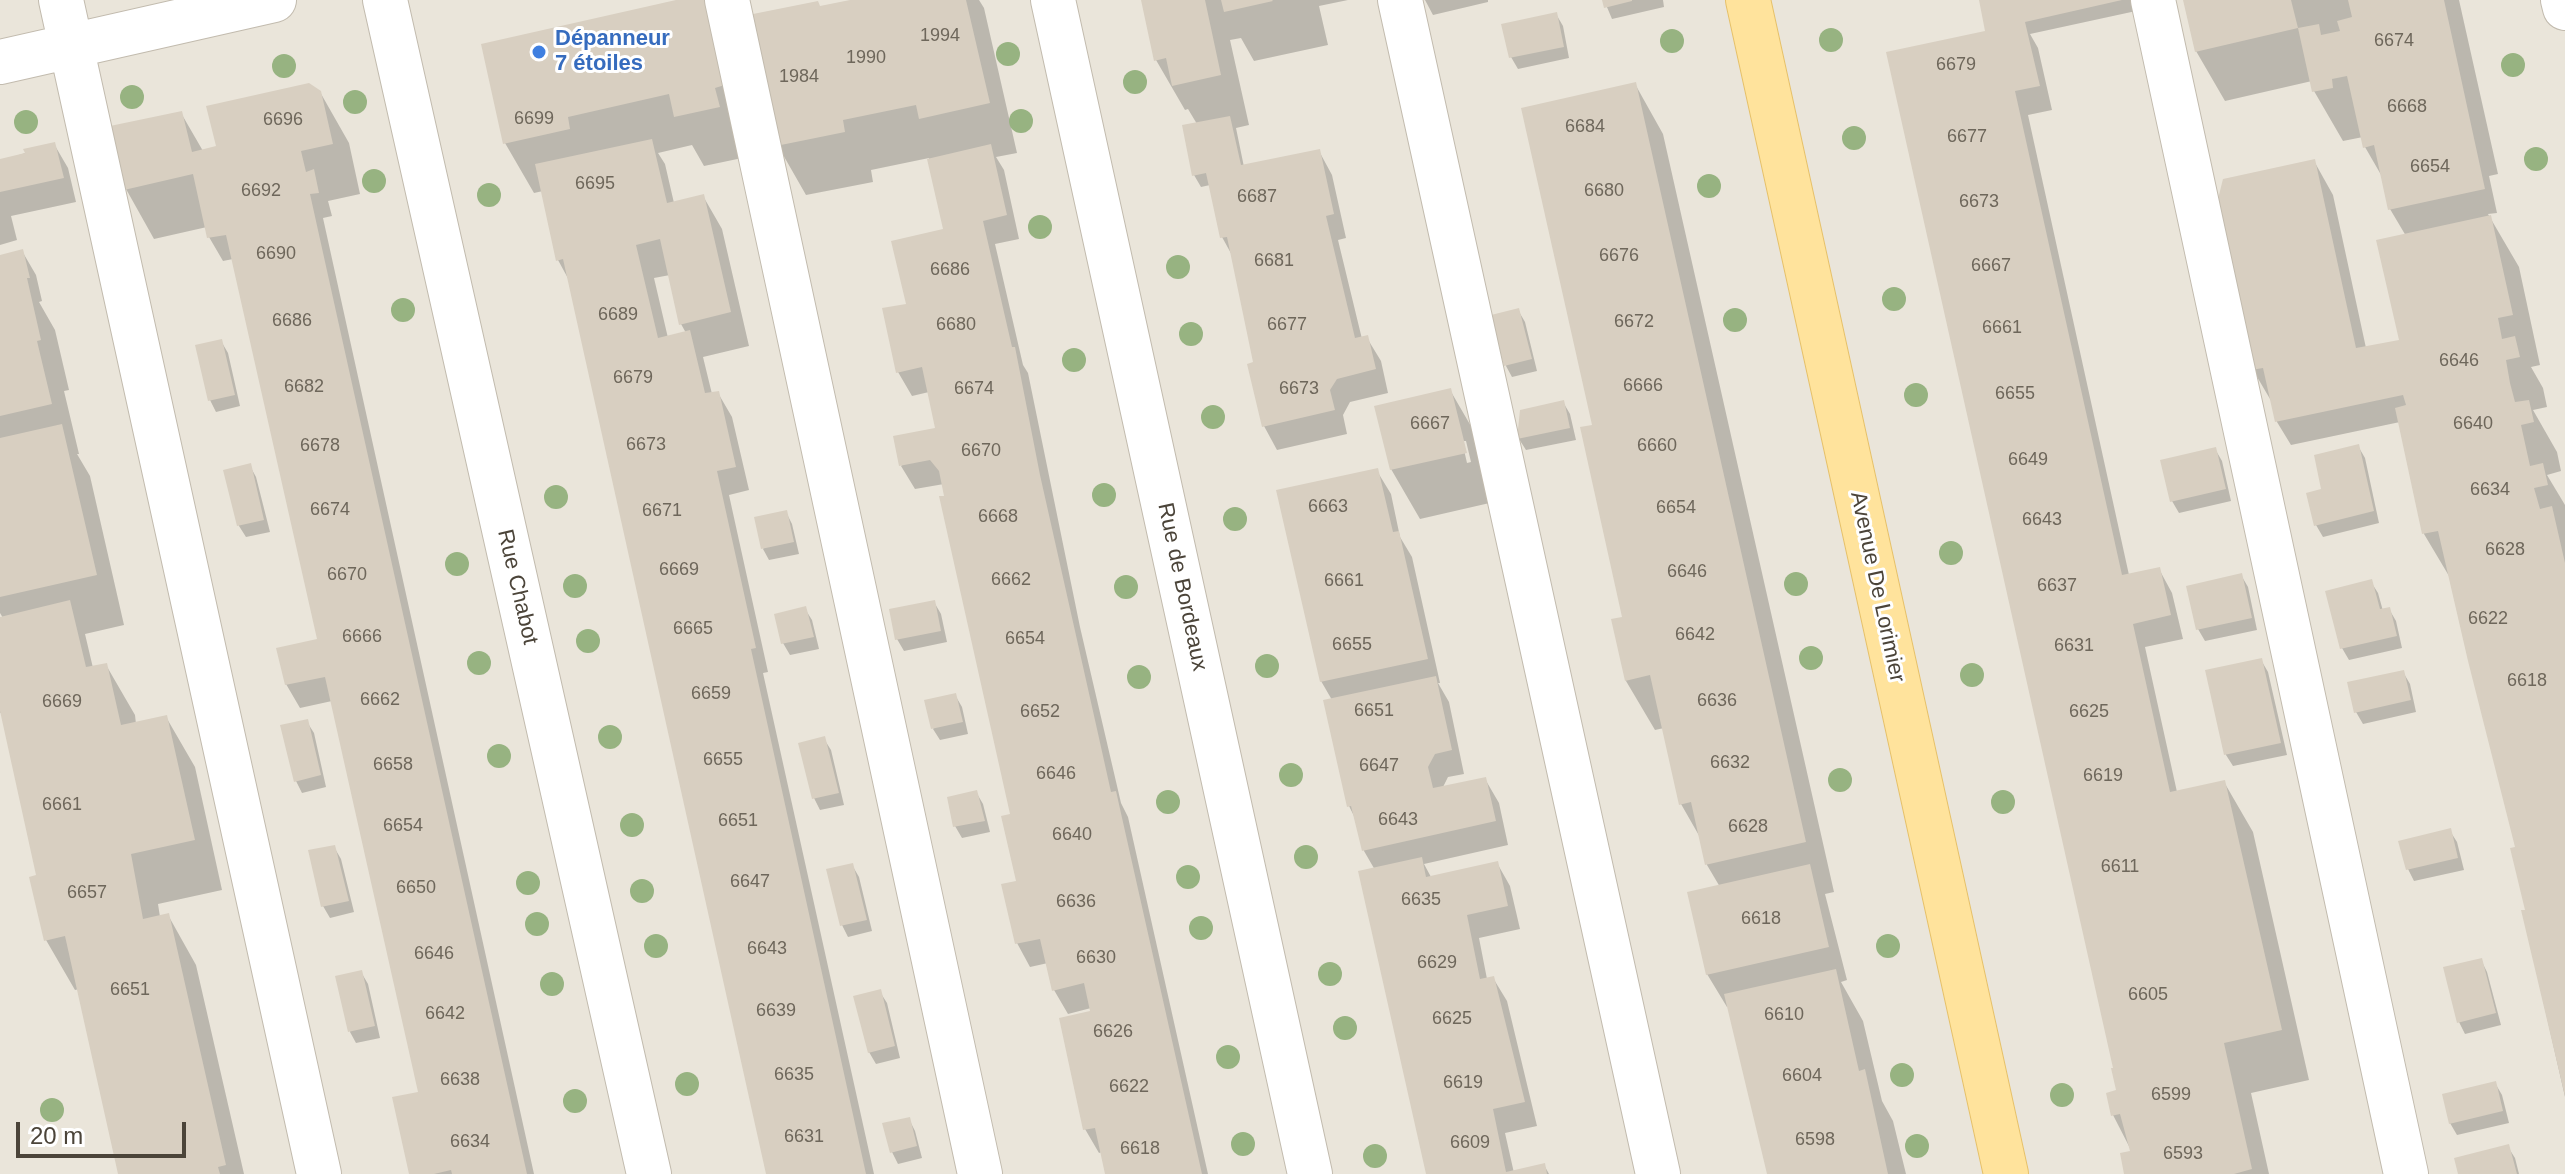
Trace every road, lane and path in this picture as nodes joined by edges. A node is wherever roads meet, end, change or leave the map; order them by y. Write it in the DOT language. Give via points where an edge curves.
graph roads {
  1 [pos="61,0"];
  2 [pos="274,0"];
  3 [pos="385,0"];
  4 [pos="727,0"];
  5 [pos="1053,0"];
  6 [pos="1400,0"];
  7 [pos="1748,0"];
  8 [pos="2153,0"];
  9 [pos="2563,0"];
  10 [pos="2565,8"];
  11 [pos="71,46"];
  12 [pos="0,62"];
  13 [pos="319,1174"];
  14 [pos="649,1174"];
  15 [pos="980,1174"];
  16 [pos="1310,1174"];
  17 [pos="1658,1174"];
  18 [pos="2006,1174"];
  19 [pos="2406,1174"];
  1 -- 11 [label="street"];
  2 -- 11 [label="street"];
  3 -- 14 [label="street, Rue Chabot"];
  4 -- 15 [label="street"];
  5 -- 16 [label="street, Rue de Bordeaux"];
  6 -- 17 [label="street"];
  7 -- 18 [label="main road, Avenue De Lorimier"];
  8 -- 19 [label="street"];
  9 -- 10 [label="street"];
  11 -- 12 [label="street"];
  11 -- 13 [label="street"];
}
